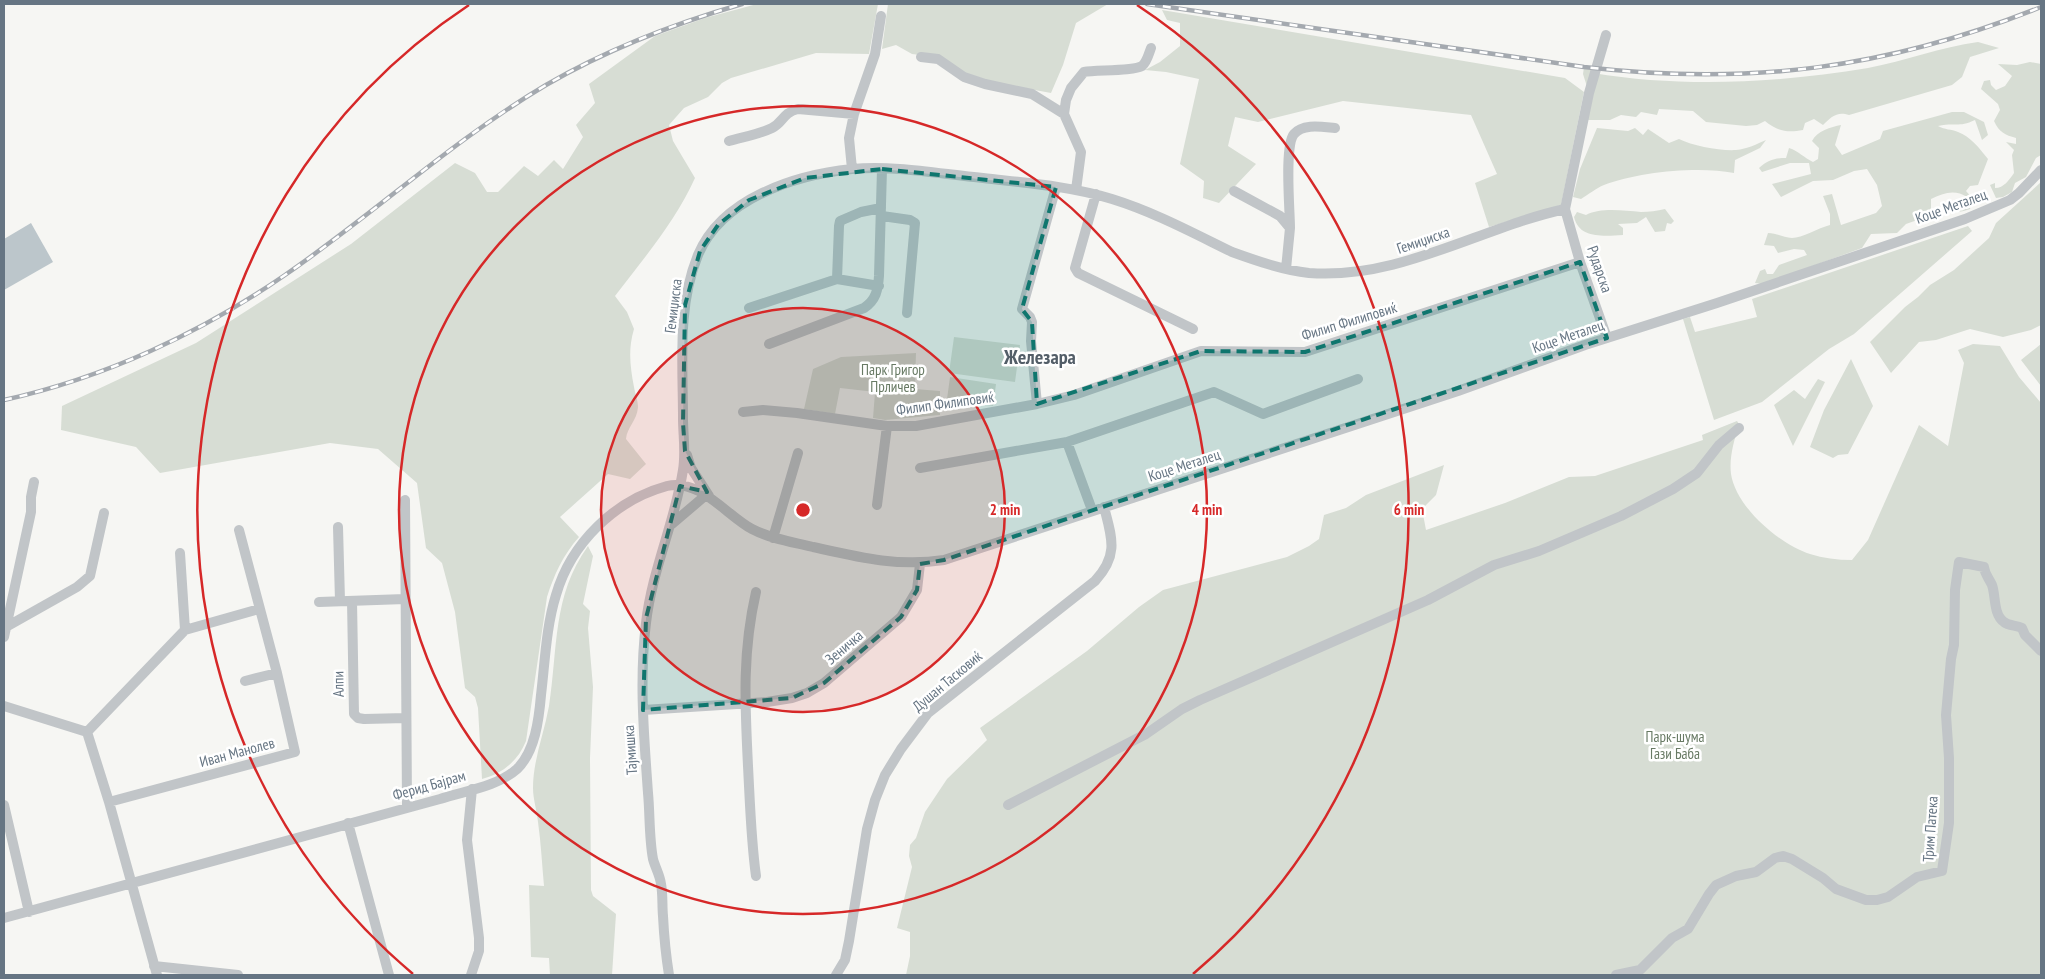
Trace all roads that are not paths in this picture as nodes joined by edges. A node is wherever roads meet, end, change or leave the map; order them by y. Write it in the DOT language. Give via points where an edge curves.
graph roads {
  1 [pos="881,16"];
  2 [pos="1606,35"];
  3 [pos="1151,48"];
  4 [pos="921,57"];
  5 [pos="854,114"];
  6 [pos="1064,114"];
  7 [pos="1335,128"];
  8 [pos="729,141"];
  9 [pos="852,169"];
  10 [pos="882,169"];
  11 [pos="2041,170"];
  12 [pos="1056,187"];
  13 [pos="1076,190"];
  14 [pos="1234,192"];
  15 [pos="1096,194"];
  16 [pos="1565,209"];
  17 [pos="881,212"];
  18 [pos="1290,228"];
  19 [pos="1580,262"];
  20 [pos="1286,269"];
  21 [pos="838,279"];
  22 [pos="879,286"];
  23 [pos="749,308"];
  24 [pos="907,313"];
  25 [pos="1193,329"];
  26 [pos="1607,338"];
  27 [pos="769,344"];
  28 [pos="1358,380"];
  29 [pos="1037,404"];
  30 [pos="743,412"];
  31 [pos="887,426"];
  32 [pos="1738,428"];
  33 [pos="1067,442"];
  34 [pos="686,451"];
  35 [pos="798,453"];
  36 [pos="920,468"];
  37 [pos="34,482"];
  38 [pos="680,486"];
  39 [pos="708,495"];
  40 [pos="405,500"];
  41 [pos="877,505"];
  42 [pos="1104,507"];
  43 [pos="1092,510"];
  44 [pos="104,513"];
  45 [pos="672,525"];
  46 [pos="338,527"];
  47 [pos="239,530"];
  48 [pos="773,538"];
  49 [pos="180,553"];
  50 [pos="920,564"];
  51 [pos="756,592"];
  52 [pos="406,600"];
  53 [pos="340,601"];
  54 [pos="352,601"];
  55 [pos="319,602"];
  56 [pos="260,609"];
  57 [pos="185,630"];
  58 [pos="5,632"];
  59 [pos="2041,651"];
  60 [pos="277,673"];
  61 [pos="245,681"];
  62 [pos="745,702"];
  63 [pos="4,706"];
  64 [pos="643,710"];
  65 [pos="406,718"];
  66 [pos="87,732"];
  67 [pos="472,789"];
  68 [pos="109,802"];
  69 [pos="4,805"];
  70 [pos="1008,805"];
  71 [pos="407,807"];
  72 [pos="348,823"];
  73 [pos="756,876"];
  74 [pos="130,882"];
  75 [pos="29,912"];
  76 [pos="4,918"];
  77 [pos="156,971"];
  78 [pos="238,975"];
  79 [pos="389,975"];
  80 [pos="471,975"];
  81 [pos="669,975"];
  82 [pos="836,975"];
  83 [pos="1616,975"];
  1 -- 5 [label="street" via="876,54"];
  2 -- 16 [label="street" via="1589,93"];
  3 -- 6 [label="street" via="1142,66 1084,72 1070,88"];
  4 -- 6 [label="street" via="938,59 964,77 1032,94"];
  5 -- 8 [label="street" via="798,109 784,114 775,126"];
  5 -- 9 [label="street" via="849,138"];
  6 -- 13 [label="street" via="1082,152"];
  7 -- 18 [label="street" via="1312,126 1294,134 1289,157"];
  9 -- 10 [label="street, Гемиџиска"];
  9 -- 34 [label="street, Гемиџиска" via="805,178 749,200 718,225 700,251 688,283 685,305 683,423"];
  10 -- 12 [label="street, Гемиџиска"];
  10 -- 17 [label="street"];
  11 -- 26 [label="street, Коце Металец" via="2014,196 1983,212"];
  12 -- 13 [label="street, Гемиџиска"];
  12 -- 29 [label="street" via="1022,309 1032,322"];
  13 -- 15 [label="street, Гемиџиска"];
  14 -- 18 [label="street" via="1280,216"];
  15 -- 20 [label="street, Гемиџиска" via="1138,209 1232,252"];
  15 -- 25 [label="street" via="1075,268 1078,274"];
  16 -- 19 [label="street, Рударска"];
  16 -- 20 [label="street, Гемиџиска" via="1394,266 1335,274"];
  17 -- 21 [label="street" via="861,212 840,221"];
  17 -- 22 [label="street"];
  17 -- 24 [label="street" via="915,223"];
  18 -- 20 [label="street"];
  19 -- 26 [label="street, Рударска"];
  19 -- 29 [label="street, Филип Филиповиќ" via="1305,352 1201,351"];
  21 -- 22 [label="street"];
  21 -- 23 [label="street"];
  22 -- 27 [label="street" via="873,300 864,308"];
  26 -- 42 [label="street, Коце Металец"];
  28 -- 33 [label="street" via="1263,414 1214,392"];
  29 -- 31 [label="street, Филип Филиповиќ" via="916,426"];
  30 -- 31 [label="street, Филип Филиповиќ" via="797,413"];
  31 -- 41 [label="street, Филип Филиповиќ"];
  32 -- 70 [label="street" via="1727,436 1697,473 1664,493 1539,552 1494,565 1428,600 1200,700 1146,734"];
  33 -- 36 [label="street"];
  33 -- 43 [label="street"];
  34 -- 38 [label="street, Гемиџиска"];
  34 -- 39 [label="street, Коце Металец" via="691,468"];
  35 -- 48 [label="street"];
  37 -- 58 [label="street" via="31,512"];
  38 -- 39 [label="street, Коце Металец"];
  38 -- 45 [label="street, Тајмишка"];
  38 -- 67 [label="street, Ферид Бајрам" via="669,486 617,510 583,542 555,597 540,709 527,754 511,773"];
  39 -- 45 [label="street, Тајмишка"];
  39 -- 48 [label="street, Коце Металец" via="751,529"];
  40 -- 52 [label="street"];
  42 -- 43 [label="street, Коце Металец"];
  42 -- 82 [label="street, Душан Тасковиќ" via="1112,547 1106,570 928,713 885,775 867,828 845,960"];
  43 -- 50 [label="street, Коце Металец" via="944,560"];
  44 -- 58 [label="street" via="90,576 77,588"];
  45 -- 64 [label="street, Тајмишка" via="662,550 646,618 642,660"];
  46 -- 53 [label="street"];
  47 -- 56 [label="street, Иван Манолев"];
  48 -- 50 [label="street, Коце Металец" via="859,558"];
  49 -- 57 [label="street"];
  50 -- 62 [label="street, Зеничка" via="917,590 901,617 824,684 792,698"];
  51 -- 62 [label="street" via="745,657"];
  52 -- 54 [label="street"];
  52 -- 65 [label="street"];
  53 -- 54 [label="street"];
  53 -- 55 [label="street"];
  54 -- 65 [label="street, Алпи" via="355,715 364,719"];
  56 -- 57 [label="street"];
  56 -- 60 [label="street, Иван Манолев"];
  57 -- 66 [label="street"];
  59 -- 83 [label="street, Трим Патека" via="2022,628 2003,621 1984,567 1959,562 1946,715 1949,823 1942,871 1917,877 1888,897 1866,900 1836,889 1792,860 1783,856 1776,858 1756,872 1736,876 1716,886 1688,929 1672,938 1640,970"];
  60 -- 61 [label="street"];
  60 -- 68 [label="street, Иван Манолев" via="295,752"];
  62 -- 64 [label="street, Зеничка"];
  62 -- 73 [label="street"];
  63 -- 66 [label="street"];
  64 -- 81 [label="street, Тајмишка" via="653,857 662,885"];
  65 -- 71 [label="street"];
  66 -- 68 [label="street"];
  67 -- 71 [label="street, Ферид Бајрам"];
  67 -- 80 [label="street" via="468,840 479,951"];
  68 -- 74 [label="street"];
  69 -- 75 [label="street"];
  71 -- 72 [label="street, Ферид Бајрам"];
  72 -- 74 [label="street, Ферид Бајрам"];
  72 -- 79 [label="street"];
  74 -- 75 [label="street, Ферид Бајрам"];
  74 -- 77 [label="street"];
  75 -- 76 [label="street, Ферид Бајрам"];
  77 -- 78 [label="street"];
}
